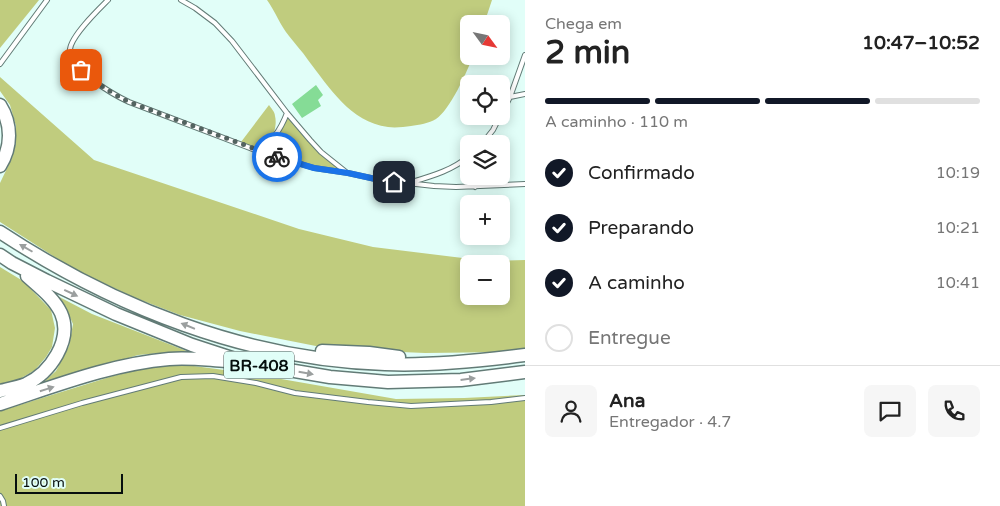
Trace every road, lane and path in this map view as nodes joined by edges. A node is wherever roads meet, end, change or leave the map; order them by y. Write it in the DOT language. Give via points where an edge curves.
graph roads {
  1 [pos="47,0"];
  2 [pos="108,0"];
  3 [pos="181,0"];
  4 [pos="525,55"];
  5 [pos="0,64"];
  6 [pos="525,94"];
  7 [pos="510,96"];
  8 [pos="0,105"];
  9 [pos="287,113"];
  10 [pos="258,151"];
  11 [pos="460,163"];
  12 [pos="0,166"];
  13 [pos="348,173"];
  14 [pos="410,183"];
  15 [pos="525,184"];
  16 [pos="472,185"];
  17 [pos="475,187"];
  18 [pos="0,232"];
  19 [pos="0,255"];
  20 [pos="12,263"];
  21 [pos="525,355"];
  22 [pos="246,363"];
  23 [pos="525,372"];
  24 [pos="0,391"];
  25 [pos="525,398"];
  26 [pos="0,404"];
  27 [pos="0,428"];
  28 [pos="0,496"];
  29 [pos="4,506"];
  1 -- 5 [label="lane"];
  2 -- 10 [label="lane" via="70,47 72,59 81,70 129,102"];
  3 -- 9 [label="lane" via="215,23 232,41"];
  4 -- 7 [label="lane"];
  6 -- 7 [label="lane"];
  8 -- 12 [label="highway" via="9,129 7,151"];
  9 -- 10 [label="lane" via="279,131"];
  9 -- 13 [label="lane" via="321,152"];
  10 -- 13 [label="lane" via="320,169"];
  11 -- 14 [label="lane"];
  13 -- 14 [label="lane"];
  14 -- 17 [label="lane"];
  15 -- 17 [label="lane"];
  16 -- 17 [label="lane"];
  21 -- 18 [label="highway, BR-408, one-way" via="499,358 394,357 234,340 124,301"];
  19 -- 20 [label="highway, BR-408"];
  20 -- 22 [label="highway, BR-408, one-way" via="116,314"];
  20 -- 24 [label="highway" via="52,299 61,314 64,329 53,361 40,375 26,384"];
  22 -- 23 [label="highway, BR-408, one-way" via="330,377 388,382 461,380"];
  26 -- 22 [label="highway, one-way" via="138,363 171,359"];
  25 -- 27 [label="lane" via="411,406 295,393 213,376 188,376"];
  28 -- 29 [label="lane"];
}
